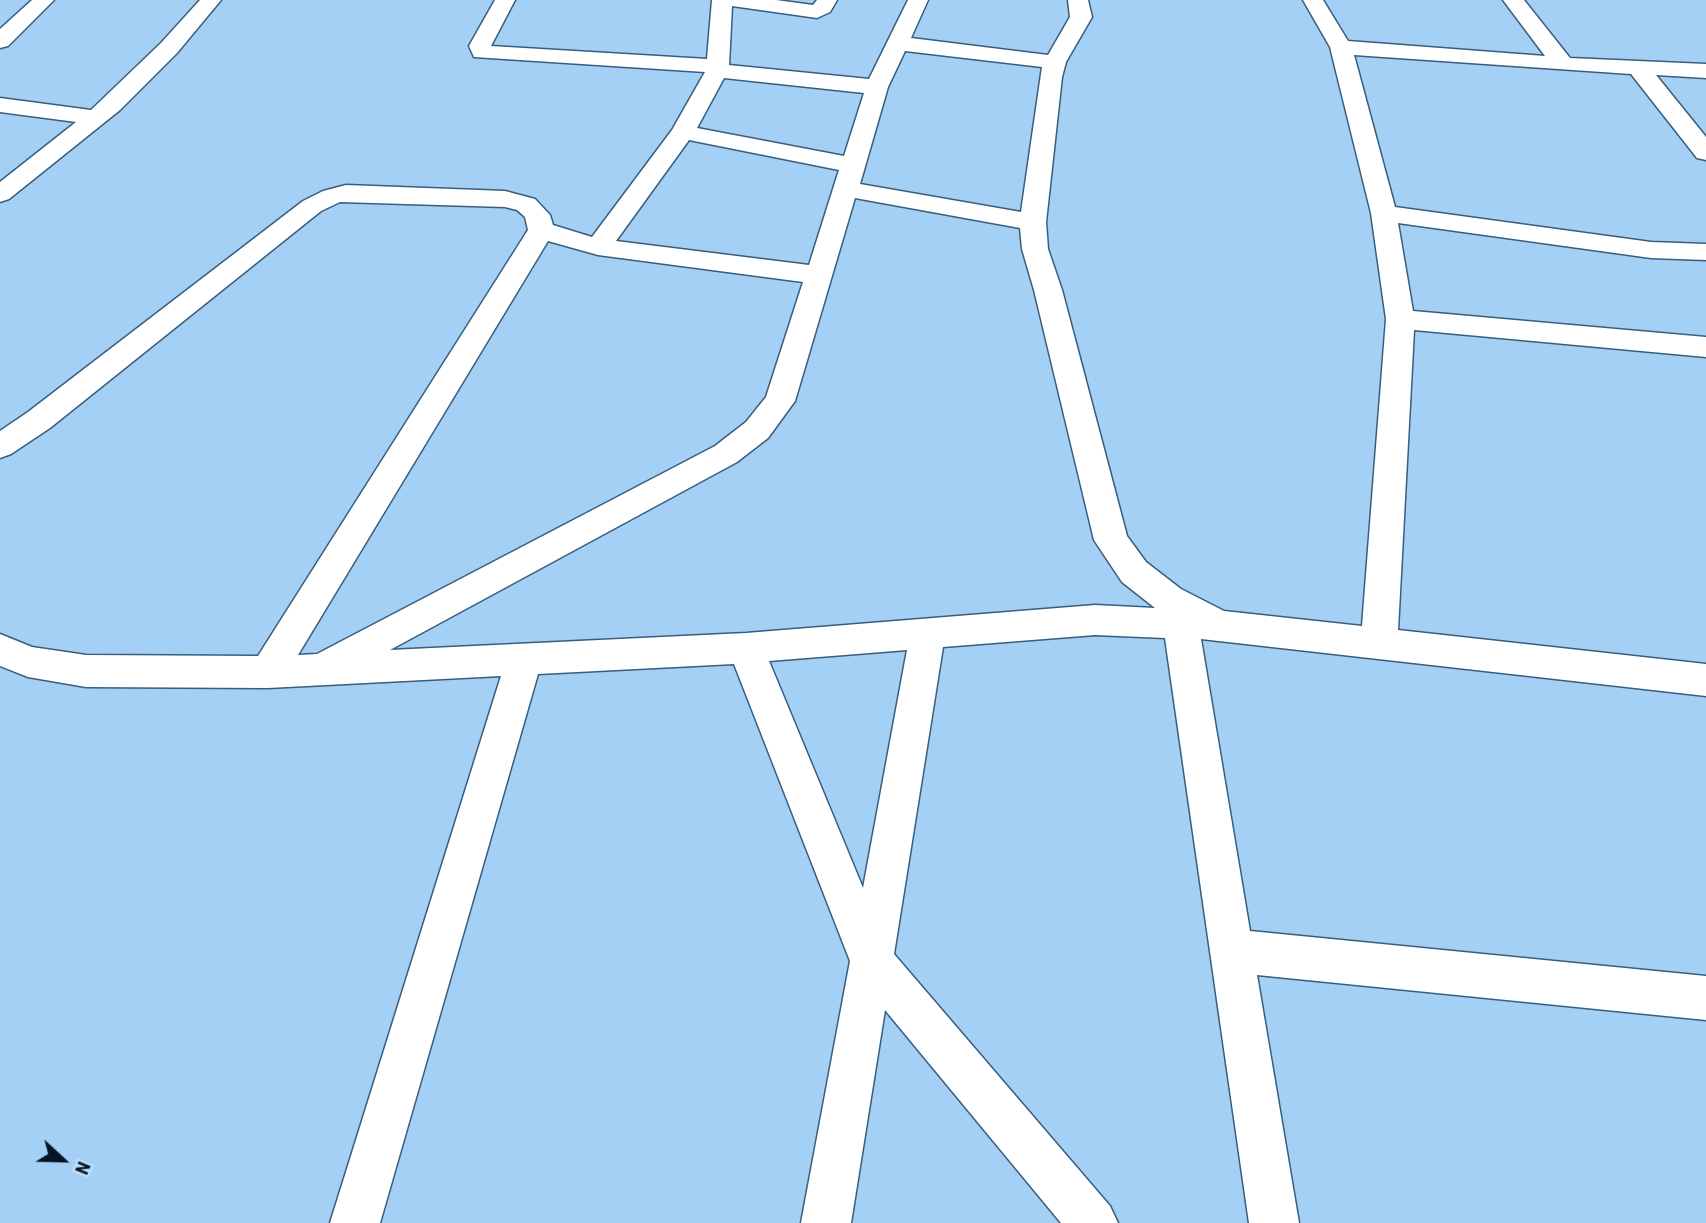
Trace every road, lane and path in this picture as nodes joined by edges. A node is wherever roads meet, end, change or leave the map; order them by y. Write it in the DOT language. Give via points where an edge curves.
graph roads {
  1 [pos="44,0"];
  2 [pos="211,0"];
  3 [pos="505,0"];
  4 [pos="722,0"];
  5 [pos="732,0"];
  6 [pos="827,0"];
  7 [pos="918,0"];
  8 [pos="1078,0"];
  9 [pos="1313,0"];
  10 [pos="1513,0"];
  11 [pos="0,41"];
  12 [pos="897,43"];
  13 [pos="1341,47"];
  14 [pos="1055,62"];
  15 [pos="1563,64"];
  16 [pos="717,69"];
  17 [pos="1639,69"];
  18 [pos="1706,71"];
  19 [pos="877,87"];
  20 [pos="0,105"];
  21 [pos="97,118"];
  22 [pos="683,132"];
  23 [pos="1706,153"];
  24 [pos="849,177"];
  25 [pos="0,194"];
  26 [pos="1384,213"];
  27 [pos="1032,222"];
  28 [pos="541,230"];
  29 [pos="598,247"];
  30 [pos="1706,252"];
  31 [pos="819,275"];
  32 [pos="1400,319"];
  33 [pos="1706,347"];
  34 [pos="0,446"];
  35 [pos="1201,624"];
  36 [pos="928,632"];
  37 [pos="1378,643"];
  38 [pos="746,648"];
  39 [pos="524,660"];
  40 [pos="10,662"];
  41 [pos="320,670"];
  42 [pos="268,672"];
  43 [pos="1706,680"];
  44 [pos="1232,951"];
  45 [pos="871,960"];
  46 [pos="1706,998"];
  47 [pos="355,1223"];
  48 [pos="826,1223"];
  49 [pos="1093,1223"];
  50 [pos="1274,1223"];
  1 -- 11 [label="street"];
  2 -- 21 [label="street"];
  3 -- 16 [label="street" via="480,46 482,52"];
  4 -- 16 [label="street"];
  5 -- 6 [label="street" via="817,12"];
  7 -- 12 [label="street"];
  8 -- 14 [label="street" via="1081,17"];
  9 -- 13 [label="street"];
  10 -- 15 [label="street"];
  12 -- 14 [label="street"];
  12 -- 19 [label="street"];
  13 -- 15 [label="street"];
  13 -- 26 [label="street"];
  14 -- 27 [label="street"];
  15 -- 17 [label="street"];
  16 -- 19 [label="street"];
  16 -- 22 [label="street"];
  17 -- 18 [label="street"];
  17 -- 23 [label="street"];
  19 -- 24 [label="street"];
  20 -- 21 [label="street"];
  21 -- 25 [label="street"];
  22 -- 24 [label="street"];
  22 -- 29 [label="street"];
  24 -- 27 [label="street"];
  24 -- 31 [label="street"];
  26 -- 30 [label="street" via="1651,250"];
  26 -- 32 [label="street"];
  27 -- 35 [label="street" via="1035,249 1111,540 1134,572"];
  28 -- 29 [label="street"];
  28 -- 34 [label="street" via="537,215 526,204 505,199 332,196 312,206"];
  28 -- 42 [label="street"];
  29 -- 31 [label="street"];
  31 -- 41 [label="street" via="780,401 757,430 726,454"];
  32 -- 33 [label="street"];
  32 -- 37 [label="street"];
  35 -- 36 [label="street" via="1095,620"];
  35 -- 37 [label="street"];
  35 -- 44 [label="street"];
  36 -- 38 [label="street"];
  36 -- 45 [label="street"];
  37 -- 43 [label="street"];
  38 -- 39 [label="street"];
  38 -- 45 [label="street"];
  39 -- 41 [label="street"];
  39 -- 47 [label="street"];
  40 -- 42 [label="street" via="86,671"];
  41 -- 42 [label="street"];
  44 -- 46 [label="street"];
  44 -- 50 [label="street"];
  45 -- 48 [label="street"];
  45 -- 49 [label="street"];
}
